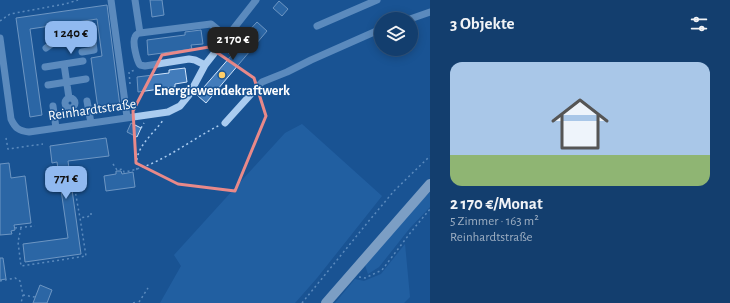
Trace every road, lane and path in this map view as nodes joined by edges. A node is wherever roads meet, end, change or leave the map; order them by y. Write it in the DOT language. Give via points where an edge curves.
graph roads {
  1 [pos="78,0"];
  2 [pos="111,0"];
  3 [pos="135,0"];
  4 [pos="256,0"];
  5 [pos="377,0"];
  6 [pos="430,12"];
  7 [pos="418,16"];
  8 [pos="0,21"];
  9 [pos="317,26"];
  10 [pos="140,32"];
  11 [pos="374,32"];
  12 [pos="227,37"];
  13 [pos="0,38"];
  14 [pos="46,48"];
  15 [pos="82,52"];
  16 [pos="83,61"];
  17 [pos="64,64"];
  18 [pos="140,65"];
  19 [pos="205,65"];
  20 [pos="45,67"];
  21 [pos="122,77"];
  22 [pos="86,79"];
  23 [pos="67,82"];
  24 [pos="48,85"];
  25 [pos="69,98"];
  26 [pos="87,101"];
  27 [pos="53,106"];
  28 [pos="166,112"];
  29 [pos="127,117"];
  30 [pos="90,122"];
  31 [pos="225,123"];
  32 [pos="56,128"];
  33 [pos="6,138"];
  34 [pos="43,144"];
  35 [pos="430,156"];
  36 [pos="113,164"];
  37 [pos="136,170"];
  38 [pos="73,179"];
  39 [pos="430,184"];
  40 [pos="430,209"];
  41 [pos="91,210"];
  42 [pos="80,218"];
  43 [pos="35,226"];
  44 [pos="15,228"];
  45 [pos="21,228"];
  46 [pos="350,274"];
  47 [pos="0,281"];
  48 [pos="148,288"];
  49 [pos="23,295"];
  50 [pos="35,297"];
  51 [pos="21,303"];
  52 [pos="134,303"];
  53 [pos="139,303"];
  54 [pos="302,303"];
  55 [pos="326,303"];
  1 -- 8 [label="path" via="10,14"];
  2 -- 21 [label="street"];
  3 -- 10 [label="street"];
  4 -- 12 [label="street, Reinhardtstraße"];
  5 -- 9 [label="street"];
  6 -- 7 [label="street"];
  10 -- 12 [label="street" via="211,24"];
  10 -- 18 [label="street" via="134,38 137,61"];
  11 -- 31 [label="street" via="262,82"];
  12 -- 19 [label="street, Reinhardtstraße"];
  13 -- 32 [label="street, Reinhardtstraße" via="11,119 15,127 30,132"];
  14 -- 15 [label="street" via="54,43 92,35 94,50"];
  16 -- 17 [label="street"];
  17 -- 20 [label="street"];
  17 -- 23 [label="street"];
  18 -- 19 [label="street" via="189,59"];
  18 -- 21 [label="path" via="137,70 129,72 131,83 128,84 127,76"];
  19 -- 28 [label="street, Reinhardtstraße" via="190,95 180,106"];
  21 -- 29 [label="street"];
  22 -- 23 [label="street"];
  23 -- 24 [label="street"];
  23 -- 25 [label="street"];
  26 -- 30 [label="street"];
  27 -- 32 [label="street"];
  28 -- 29 [label="street, Reinhardtstraße"];
  28 -- 37 [label="path" via="163,120 137,154"];
  29 -- 30 [label="street, Reinhardtstraße"];
  30 -- 32 [label="street, Reinhardtstraße"];
  31 -- 37 [label="path" via="162,160"];
  33 -- 34 [label="path" via="8,149"];
  35 -- 54 [label="path" via="394,192"];
  36 -- 37 [label="path" via="117,170 124,169 124,172"];
  38 -- 42 [label="path"];
  39 -- 46 [label="main road"];
  40 -- 46 [label="path" via="382,270 365,278"];
  41 -- 42 [label="path" via="92,216"];
  42 -- 45 [label="path" via="86,256 21,266 18,242"];
  43 -- 45 [label="path"];
  44 -- 45 [label="path"];
  46 -- 55 [label="main road"];
  47 -- 49 [label="path" via="15,278 20,281"];
  48 -- 53 [label="path"];
  49 -- 50 [label="path"];
  49 -- 51 [label="path"];
  52 -- 53 [label="path"];
}
